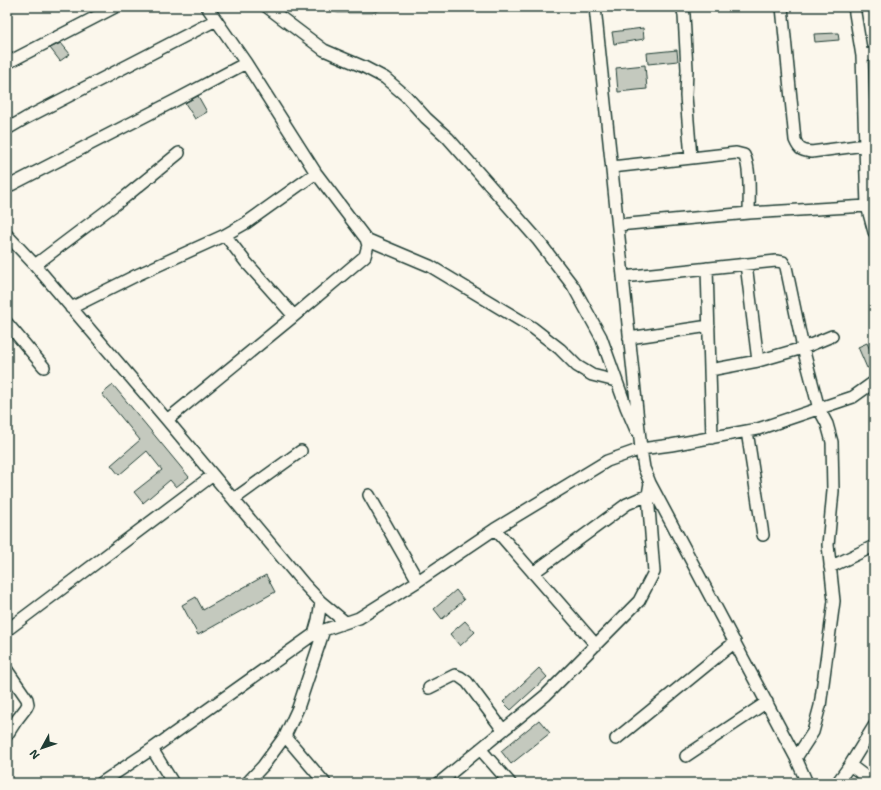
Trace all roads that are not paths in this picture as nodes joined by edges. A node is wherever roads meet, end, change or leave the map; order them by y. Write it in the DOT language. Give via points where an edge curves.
graph roads {
  1 [pos="115,7"];
  2 [pos="207,7"];
  3 [pos="267,7"];
  4 [pos="598,7"];
  5 [pos="682,7"];
  6 [pos="782,7"];
  7 [pos="854,7"];
  8 [pos="216,20"];
  9 [pos="874,53"];
  10 [pos="862,56"];
  11 [pos="246,62"];
  12 [pos="7,63"];
  13 [pos="7,129"];
  14 [pos="865,145"];
  15 [pos="179,153"];
  16 [pos="691,158"];
  17 [pos="612,168"];
  18 [pos="316,173"];
  19 [pos="7,187"];
  20 [pos="866,206"];
  21 [pos="750,213"];
  22 [pos="618,225"];
  23 [pos="874,232"];
  24 [pos="7,235"];
  25 [pos="225,235"];
  26 [pos="366,239"];
  27 [pos="746,264"];
  28 [pos="35,265"];
  29 [pos="707,268"];
  30 [pos="623,277"];
  31 [pos="71,308"];
  32 [pos="294,316"];
  33 [pos="7,323"];
  34 [pos="708,326"];
  35 [pos="832,336"];
  36 [pos="629,338"];
  37 [pos="803,348"];
  38 [pos="758,362"];
  39 [pos="44,367"];
  40 [pos="710,370"];
  41 [pos="616,381"];
  42 [pos="874,382"];
  43 [pos="819,408"];
  44 [pos="167,420"];
  45 [pos="747,431"];
  46 [pos="712,438"];
  47 [pos="640,443"];
  48 [pos="301,451"];
  49 [pos="214,475"];
  50 [pos="650,483"];
  51 [pos="369,495"];
  52 [pos="648,495"];
  53 [pos="234,499"];
  54 [pos="495,529"];
  55 [pos="763,535"];
  56 [pos="874,546"];
  57 [pos="830,567"];
  58 [pos="533,573"];
  59 [pos="418,581"];
  60 [pos="321,602"];
  61 [pos="344,622"];
  62 [pos="7,630"];
  63 [pos="319,632"];
  64 [pos="735,642"];
  65 [pos="596,645"];
  66 [pos="7,670"];
  67 [pos="429,688"];
  68 [pos="766,702"];
  69 [pos="874,726"];
  70 [pos="503,730"];
  71 [pos="7,735"];
  72 [pos="285,736"];
  73 [pos="616,739"];
  74 [pos="152,749"];
  75 [pos="480,749"];
  76 [pos="686,756"];
  77 [pos="796,758"];
  78 [pos="850,765"];
  79 [pos="101,783"];
  80 [pos="173,783"];
  81 [pos="247,783"];
  82 [pos="325,783"];
  83 [pos="439,783"];
  84 [pos="510,783"];
  85 [pos="807,783"];
  86 [pos="837,783"];
  87 [pos="874,783"];
  1 -- 12 [label="street"];
  2 -- 8 [label="street"];
  3 -- 41 [label="street" via="324,50 385,78 448,138 537,239 573,286 600,337"];
  4 -- 17 [label="street"];
  5 -- 16 [label="street"];
  6 -- 14 [label="street" via="795,140 798,148 811,152"];
  7 -- 10 [label="street"];
  8 -- 11 [label="street"];
  8 -- 13 [label="street"];
  9 -- 10 [label="street"];
  10 -- 14 [label="street"];
  11 -- 18 [label="street"];
  11 -- 19 [label="street"];
  14 -- 20 [label="street"];
  15 -- 28 [label="street"];
  16 -- 17 [label="street"];
  16 -- 21 [label="street" via="736,153 744,155 747,160"];
  17 -- 22 [label="street"];
  18 -- 25 [label="street"];
  18 -- 26 [label="street"];
  20 -- 21 [label="street"];
  20 -- 23 [label="street"];
  21 -- 22 [label="street"];
  22 -- 30 [label="street"];
  24 -- 28 [label="street"];
  25 -- 31 [label="street"];
  25 -- 32 [label="street"];
  26 -- 32 [label="street" via="368,245 365,256"];
  26 -- 41 [label="street" via="430,266 533,328 577,366 592,375"];
  27 -- 29 [label="street"];
  27 -- 37 [label="street" via="783,262"];
  27 -- 38 [label="street"];
  28 -- 31 [label="street"];
  29 -- 30 [label="street"];
  29 -- 34 [label="street"];
  30 -- 36 [label="street"];
  31 -- 44 [label="street"];
  32 -- 44 [label="street"];
  33 -- 39 [label="street"];
  34 -- 36 [label="street"];
  34 -- 40 [label="street"];
  35 -- 37 [label="street"];
  36 -- 47 [label="street"];
  37 -- 38 [label="street"];
  37 -- 43 [label="street"];
  38 -- 40 [label="street"];
  40 -- 46 [label="street"];
  41 -- 47 [label="street"];
  42 -- 43 [label="street" via="853,397"];
  43 -- 45 [label="street"];
  43 -- 57 [label="street" via="832,442 833,491 828,546"];
  44 -- 49 [label="street"];
  45 -- 46 [label="street"];
  45 -- 55 [label="street"];
  46 -- 47 [label="street" via="672,445"];
  47 -- 50 [label="street" via="644,468"];
  47 -- 54 [label="street"];
  48 -- 53 [label="street"];
  49 -- 53 [label="street"];
  49 -- 62 [label="street"];
  50 -- 52 [label="street"];
  50 -- 64 [label="street"];
  51 -- 59 [label="street"];
  52 -- 58 [label="street" via="627,504"];
  52 -- 65 [label="street" via="654,572 639,601"];
  53 -- 60 [label="street"];
  54 -- 58 [label="street"];
  54 -- 59 [label="street"];
  56 -- 57 [label="street"];
  57 -- 77 [label="street" via="834,601 820,706 813,732"];
  58 -- 65 [label="street"];
  59 -- 61 [label="street" via="360,618"];
  60 -- 61 [label="street"];
  60 -- 63 [label="street"];
  61 -- 63 [label="street"];
  63 -- 72 [label="street" via="298,708"];
  63 -- 74 [label="street"];
  64 -- 68 [label="street"];
  64 -- 73 [label="street"];
  65 -- 70 [label="street" via="546,695"];
  66 -- 71 [label="street" via="28,704"];
  67 -- 70 [label="street" via="455,675 460,677 467,682"];
  68 -- 76 [label="street"];
  68 -- 77 [label="street"];
  69 -- 78 [label="street"];
  70 -- 75 [label="street"];
  72 -- 81 [label="street"];
  72 -- 82 [label="street"];
  74 -- 79 [label="street"];
  74 -- 80 [label="street"];
  75 -- 83 [label="street"];
  75 -- 84 [label="street"];
  77 -- 85 [label="street"];
  78 -- 86 [label="street"];
  78 -- 87 [label="street"];
}
